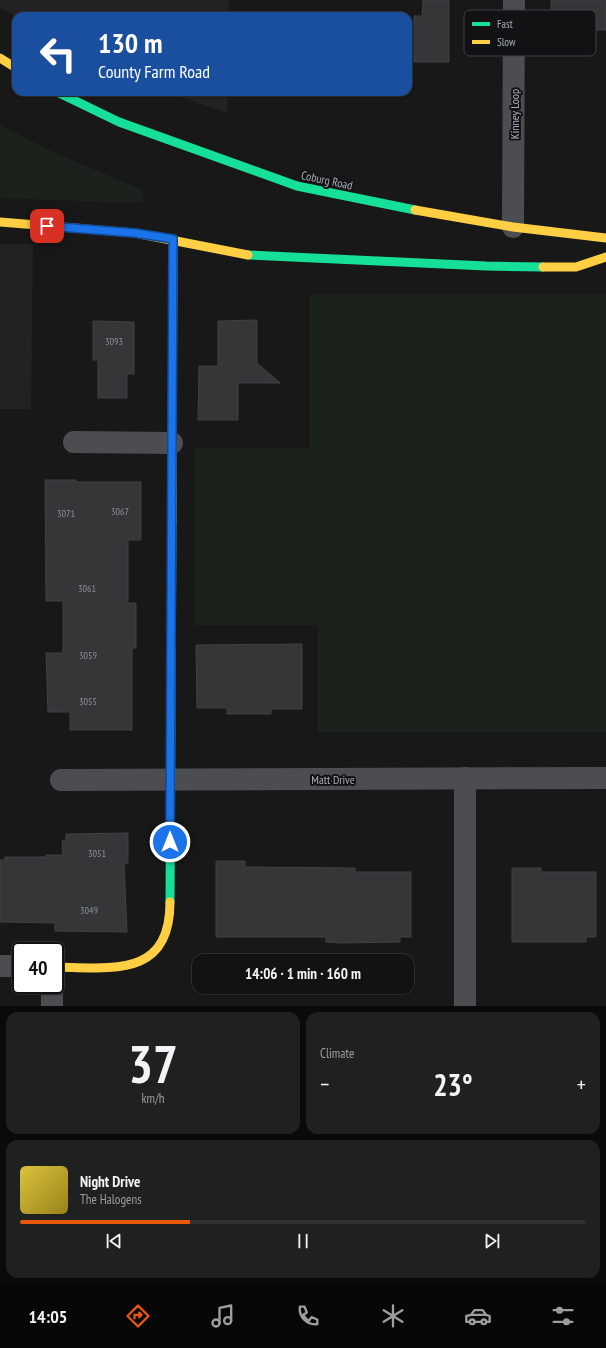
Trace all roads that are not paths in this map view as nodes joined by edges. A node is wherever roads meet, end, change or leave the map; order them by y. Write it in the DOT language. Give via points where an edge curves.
graph roads {
  1 [pos="514,0"];
  2 [pos="514,10"];
  3 [pos="514,56"];
  4 [pos="0,58"];
  5 [pos="12,66"];
  6 [pos="64,96"];
  7 [pos="0,222"];
  8 [pos="513,227"];
  9 [pos="606,238"];
  10 [pos="173,239"];
  11 [pos="606,257"];
  12 [pos="74,442"];
  13 [pos="172,443"];
  14 [pos="465,778"];
  15 [pos="606,778"];
  16 [pos="61,780"];
  17 [pos="170,780"];
  18 [pos="0,966"];
  19 [pos="12,966"];
  20 [pos="64,967"];
  21 [pos="52,994"];
  22 [pos="52,1006"];
  23 [pos="465,1006"];
  1 -- 2 [label="street, Kinney Loop"];
  3 -- 8 [label="street, Kinney Loop"];
  4 -- 5 [label="street"];
  6 -- 8 [label="street, Coburg Road" via="119,122 297,186"];
  7 -- 10 [label="street" via="135,233"];
  8 -- 9 [label="street, Coburg Road"];
  10 -- 11 [label="street" via="248,255 486,266 576,267"];
  10 -- 13 [label="street"];
  12 -- 13 [label="street"];
  13 -- 17 [label="street"];
  14 -- 15 [label="street, Matt Drive"];
  14 -- 17 [label="street, Matt Drive"];
  14 -- 23 [label="street"];
  16 -- 17 [label="street, Matt Drive"];
  17 -- 20 [label="street" via="170,920 164,941 150,957 131,965"];
  18 -- 19 [label="street"];
  21 -- 22 [label="street"];
}
